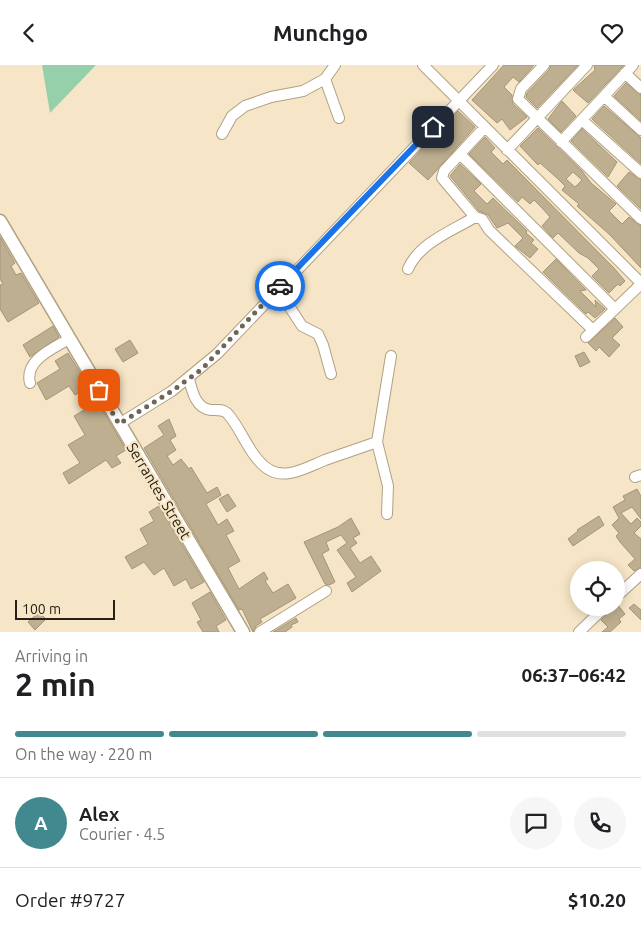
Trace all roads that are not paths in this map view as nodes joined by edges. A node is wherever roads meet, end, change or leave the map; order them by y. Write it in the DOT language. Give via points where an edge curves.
graph roads {
  1 [pos="335,65"];
  2 [pos="423,65"];
  3 [pos="493,65"];
  4 [pos="544,65"];
  5 [pos="587,65"];
  6 [pos="633,65"];
  7 [pos="625,73"];
  8 [pos="325,79"];
  9 [pos="641,88"];
  10 [pos="604,96"];
  11 [pos="459,100"];
  12 [pos="339,118"];
  13 [pos="537,120"];
  14 [pos="582,120"];
  15 [pos="485,127"];
  16 [pos="641,130"];
  17 [pos="222,134"];
  18 [pos="561,142"];
  19 [pos="507,150"];
  20 [pos="460,154"];
  21 [pos="641,173"];
  22 [pos="475,217"];
  23 [pos="641,219"];
  24 [pos="0,221"];
  25 [pos="408,269"];
  26 [pos="641,283"];
  27 [pos="278,289"];
  28 [pos="615,309"];
  29 [pos="69,339"];
  30 [pos="391,356"];
  31 [pos="331,375"];
  32 [pos="189,379"];
  33 [pos="30,383"];
  34 [pos="119,424"];
  35 [pos="376,442"];
  36 [pos="387,514"];
  37 [pos="641,574"];
  38 [pos="625,589"];
  39 [pos="326,591"];
  40 [pos="596,616"];
  41 [pos="243,632"];
  42 [pos="260,632"];
  43 [pos="579,632"];
  1 -- 8 [label="street"];
  2 -- 11 [label="street"];
  3 -- 11 [label="street"];
  4 -- 13 [label="street" via="517,96"];
  5 -- 13 [label="street"];
  6 -- 7 [label="street"];
  7 -- 9 [label="street"];
  7 -- 10 [label="street"];
  8 -- 12 [label="street"];
  8 -- 17 [label="street" via="303,91 245,106 232,116"];
  10 -- 14 [label="street"];
  10 -- 16 [label="street"];
  11 -- 15 [label="street"];
  11 -- 27 [label="street"];
  13 -- 18 [label="street"];
  13 -- 19 [label="street"];
  14 -- 18 [label="street"];
  14 -- 21 [label="street"];
  15 -- 19 [label="street"];
  15 -- 20 [label="street"];
  18 -- 23 [label="street"];
  19 -- 26 [label="street"];
  20 -- 22 [label="street" via="444,171 442,178"];
  20 -- 28 [label="street"];
  22 -- 25 [label="street" via="429,244 412,260"];
  22 -- 28 [label="street" via="482,219 589,334"];
  24 -- 29 [label="main road, Serrantes Street"];
  26 -- 28 [label="street"];
  27 -- 31 [label="street" via="302,326 318,334"];
  27 -- 32 [label="street"];
  29 -- 33 [label="street" via="35,363 30,371"];
  29 -- 34 [label="main road, Serrantes Street"];
  30 -- 35 [label="street"];
  32 -- 34 [label="street"];
  32 -- 35 [label="street" via="197,401 206,409 227,413 254,455 270,471 299,472"];
  34 -- 41 [label="main road, Serrantes Street"];
  35 -- 36 [label="street" via="388,486"];
  37 -- 38 [label="street"];
  39 -- 42 [label="street"];
  40 -- 43 [label="street"];
}
